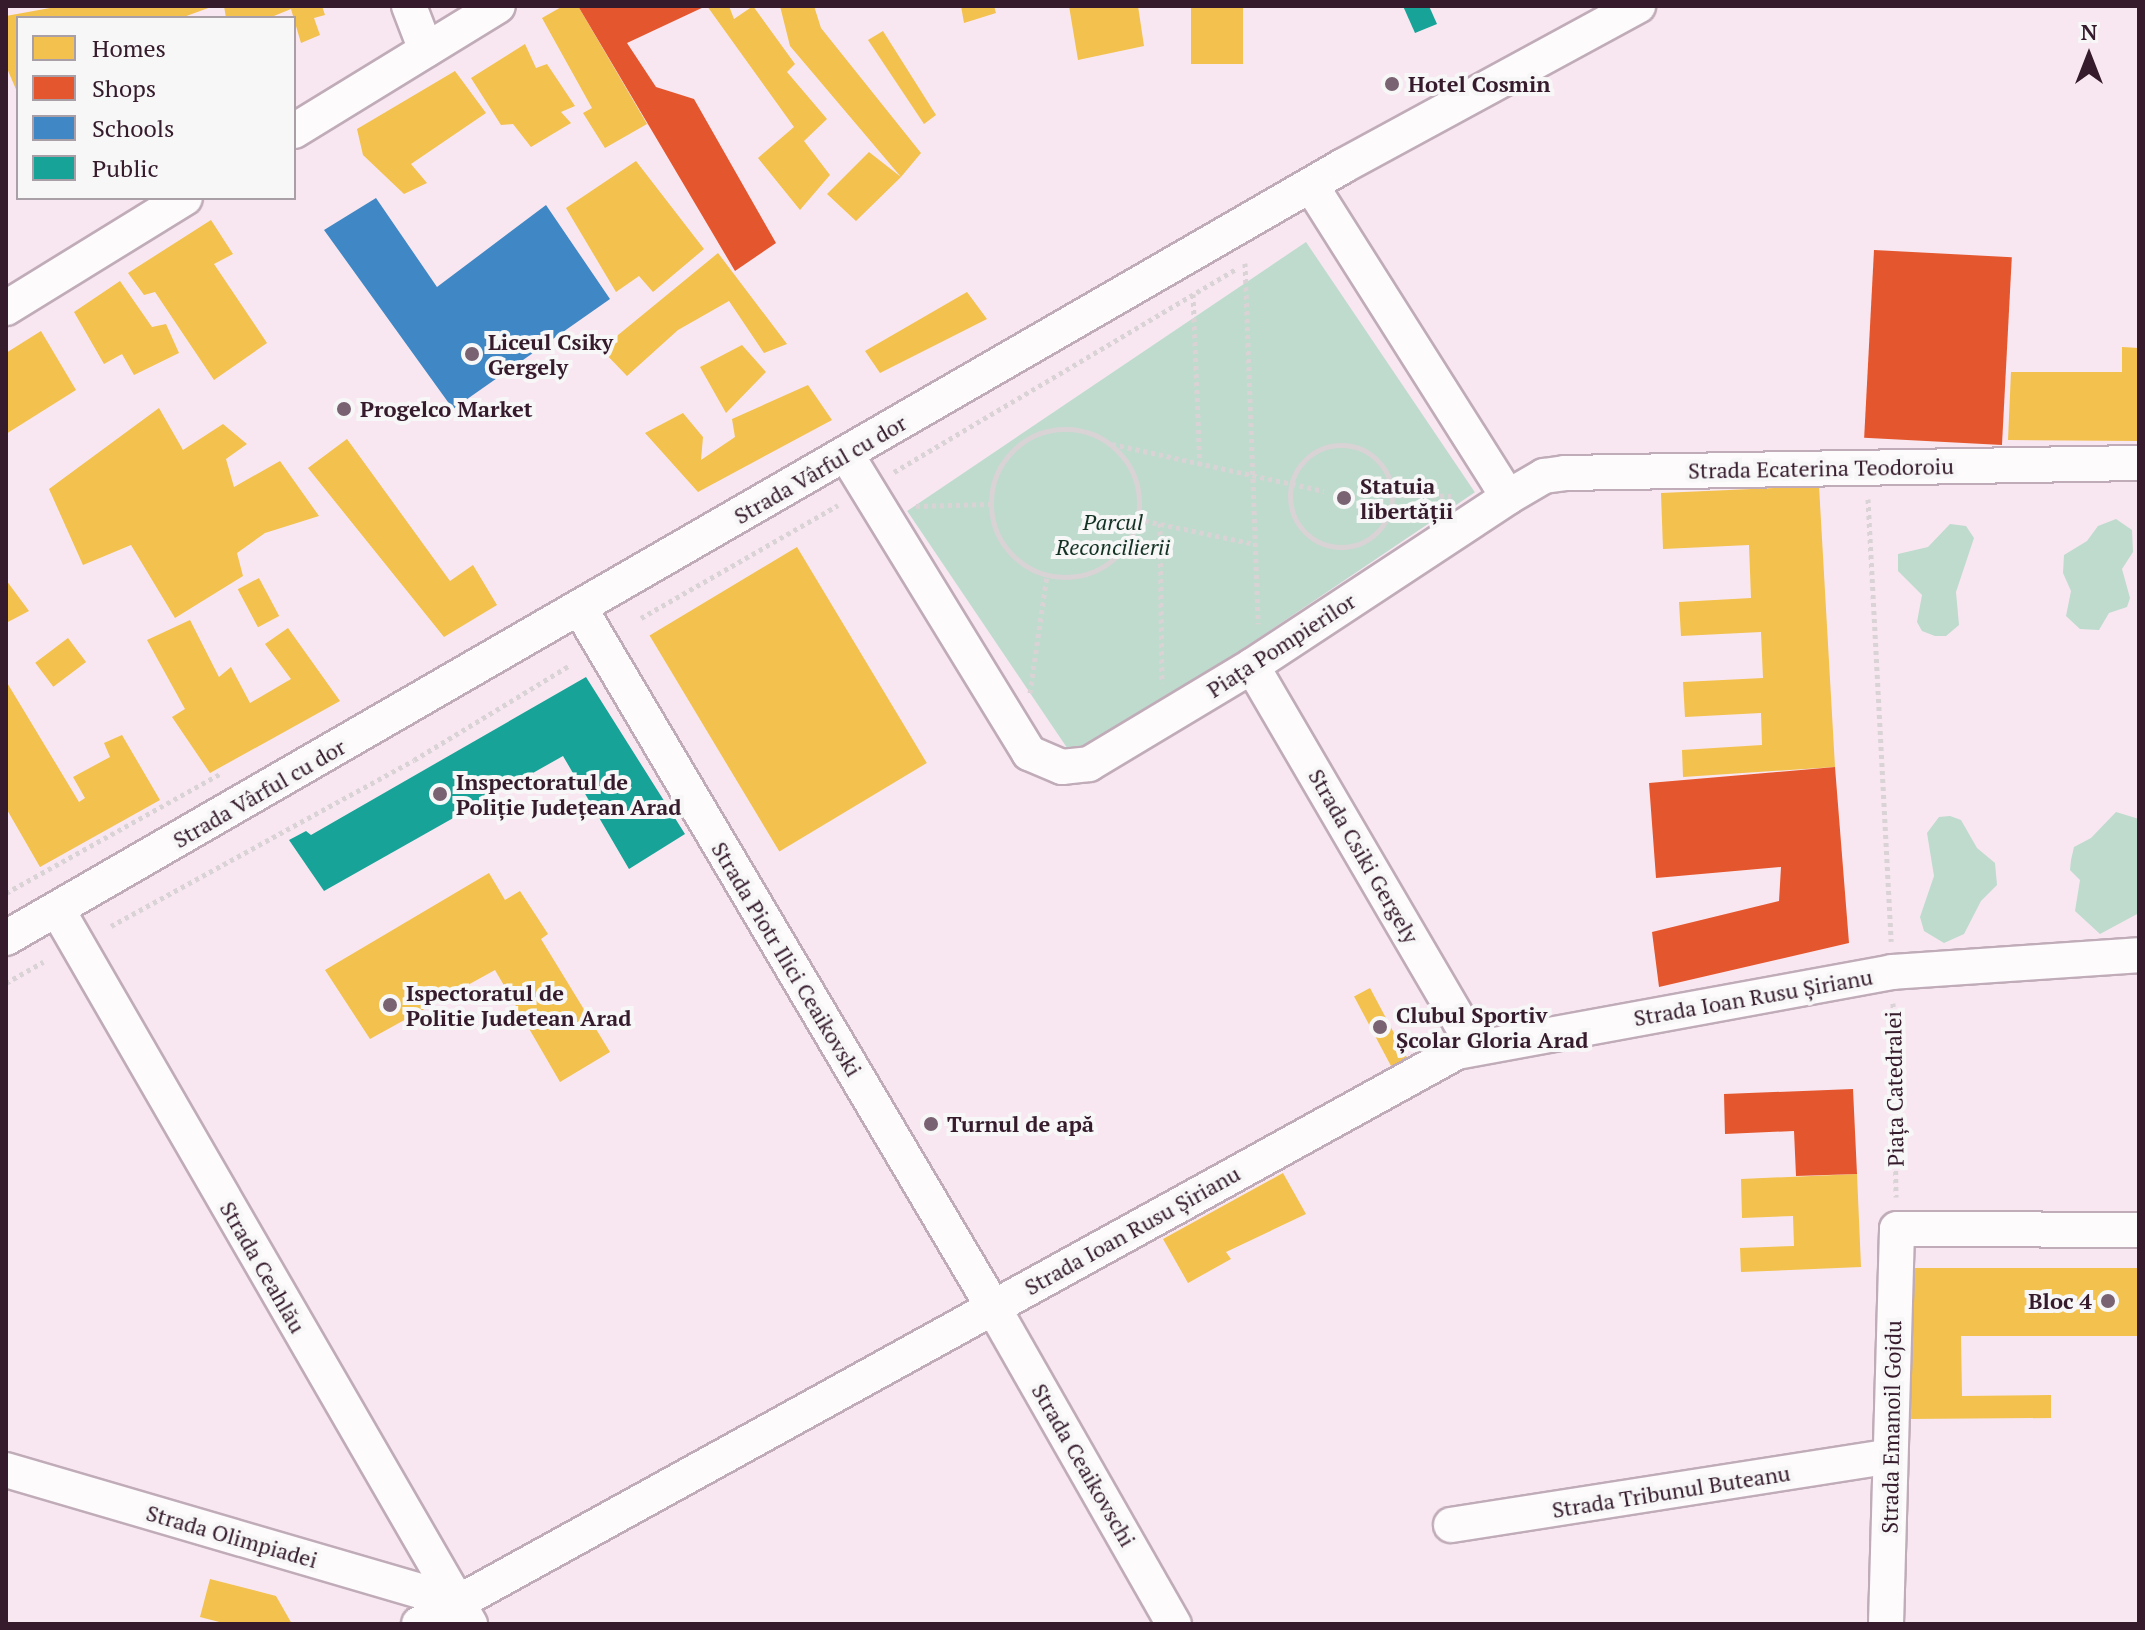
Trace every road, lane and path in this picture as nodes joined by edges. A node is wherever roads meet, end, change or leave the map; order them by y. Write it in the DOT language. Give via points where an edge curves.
graph roads {
  1 [pos="409,6"];
  2 [pos="498,6"];
  3 [pos="1638,6"];
  4 [pos="426,50"];
  5 [pos="296,130"];
  6 [pos="1311,185"];
  7 [pos="182,200"];
  8 [pos="1258,256"];
  9 [pos="1245,263"];
  10 [pos="1193,294"];
  11 [pos="6,308"];
  12 [pos="1107,443"];
  13 [pos="846,454"];
  14 [pos="2139,463"];
  15 [pos="1200,465"];
  16 [pos="1867,467"];
  17 [pos="1253,476"];
  18 [pos="1291,484"];
  19 [pos="1324,491"];
  20 [pos="882,492"];
  21 [pos="1508,497"];
  22 [pos="990,504"];
  23 [pos="838,505"];
  24 [pos="1137,519"];
  25 [pos="1160,523"];
  26 [pos="1255,544"];
  27 [pos="1047,575"];
  28 [pos="581,610"];
  29 [pos="641,618"];
  30 [pos="1256,663"];
  31 [pos="570,665"];
  32 [pos="1162,720"];
  33 [pos="1023,743"];
  34 [pos="57,909"];
  35 [pos="111,926"];
  36 [pos="6,938"];
  37 [pos="2139,955"];
  38 [pos="43,962"];
  39 [pos="1892,972"];
  40 [pos="6,983"];
  41 [pos="1475,1047"];
  42 [pos="1897,1229"];
  43 [pos="2139,1230"];
  44 [pos="993,1307"];
  45 [pos="1890,1456"];
  46 [pos="6,1470"];
  47 [pos="1451,1525"];
  48 [pos="464,1613"];
  49 [pos="419,1624"];
  50 [pos="1174,1624"];
  51 [pos="1886,1624"];
  1 -- 4 [label="street"];
  2 -- 4 [label="street"];
  3 -- 6 [label="street, Strada Vârful cu dor"];
  4 -- 5 [label="street"];
  6 -- 13 [label="street, Strada Vârful cu dor"];
  6 -- 21 [label="street"];
  7 -- 11 [label="street"];
  8 -- 9 [label="path"];
  9 -- 10 [label="path"];
  9 -- 17 [label="path"];
  10 -- 15 [label="path"];
  10 -- 20 [label="path"];
  12 -- 15 [label="path"];
  12 -- 22 [label="path" via="1070,429 1023,441 1006,458"];
  12 -- 24 [label="path" via="1130,468 1138,491"];
  13 -- 20 [label="street, Piața Pompierilor"];
  13 -- 28 [label="street, Strada Vârful cu dor"];
  14 -- 16 [label="street, Strada Ecaterina Teodoroiu"];
  15 -- 17 [label="path"];
  16 -- 21 [label="street, Strada Ecaterina Teodoroiu" via="1565,473 1544,476"];
  16 -- 39 [label="path, Piața Catedralei"];
  17 -- 18 [label="path"];
  17 -- 26 [label="path"];
  18 -- 18 [label="path" via="1300,528 1329,546 1345,547 1376,534 1392,505 1392,488 1381,464 1362,448 1345,444 1312,453"];
  18 -- 19 [label="path"];
  20 -- 22 [label="path"];
  20 -- 33 [label="street, Piața Pompierilor"];
  21 -- 30 [label="street, Piața Pompierilor"];
  22 -- 27 [label="path" via="1006,549"];
  23 -- 29 [label="path"];
  24 -- 25 [label="path"];
  24 -- 27 [label="path" via="1115,557 1095,571"];
  25 -- 26 [label="path"];
  25 -- 32 [label="path"];
  26 -- 30 [label="path"];
  27 -- 33 [label="path"];
  28 -- 34 [label="street, Strada Vârful cu dor"];
  28 -- 44 [label="street, Strada Piotr Ilici Ceaikovski"];
  30 -- 32 [label="street, Piața Pompierilor"];
  30 -- 41 [label="street, Strada Csiki Gergely"];
  31 -- 35 [label="path" via="414,760"];
  32 -- 33 [label="street, Piața Pompierilor" via="1089,764 1062,767 1041,762"];
  34 -- 36 [label="street, Strada Vârful cu dor"];
  34 -- 48 [label="street, Strada Ceahlău"];
  37 -- 39 [label="street, Strada Ioan Rusu Șirianu"];
  38 -- 40 [label="path"];
  39 -- 41 [label="street, Strada Ioan Rusu Șirianu"];
  39 -- 42 [label="path, Piața Catedralei"];
  41 -- 44 [label="street, Strada Ioan Rusu Șirianu" via="1427,1066"];
  42 -- 43 [label="street"];
  42 -- 45 [label="street, Strada Emanoil Gojdu"];
  44 -- 48 [label="street, Strada Ioan Rusu Șirianu"];
  44 -- 50 [label="street, Strada Ceaikovschi"];
  45 -- 47 [label="street, Strada Tribunul Buteanu"];
  45 -- 51 [label="street, Strada Emanoil Gojdu"];
  46 -- 48 [label="street, Strada Olimpiadei"];
  48 -- 49 [label="street, Strada Ioan Rusu Șirianu"];
}
